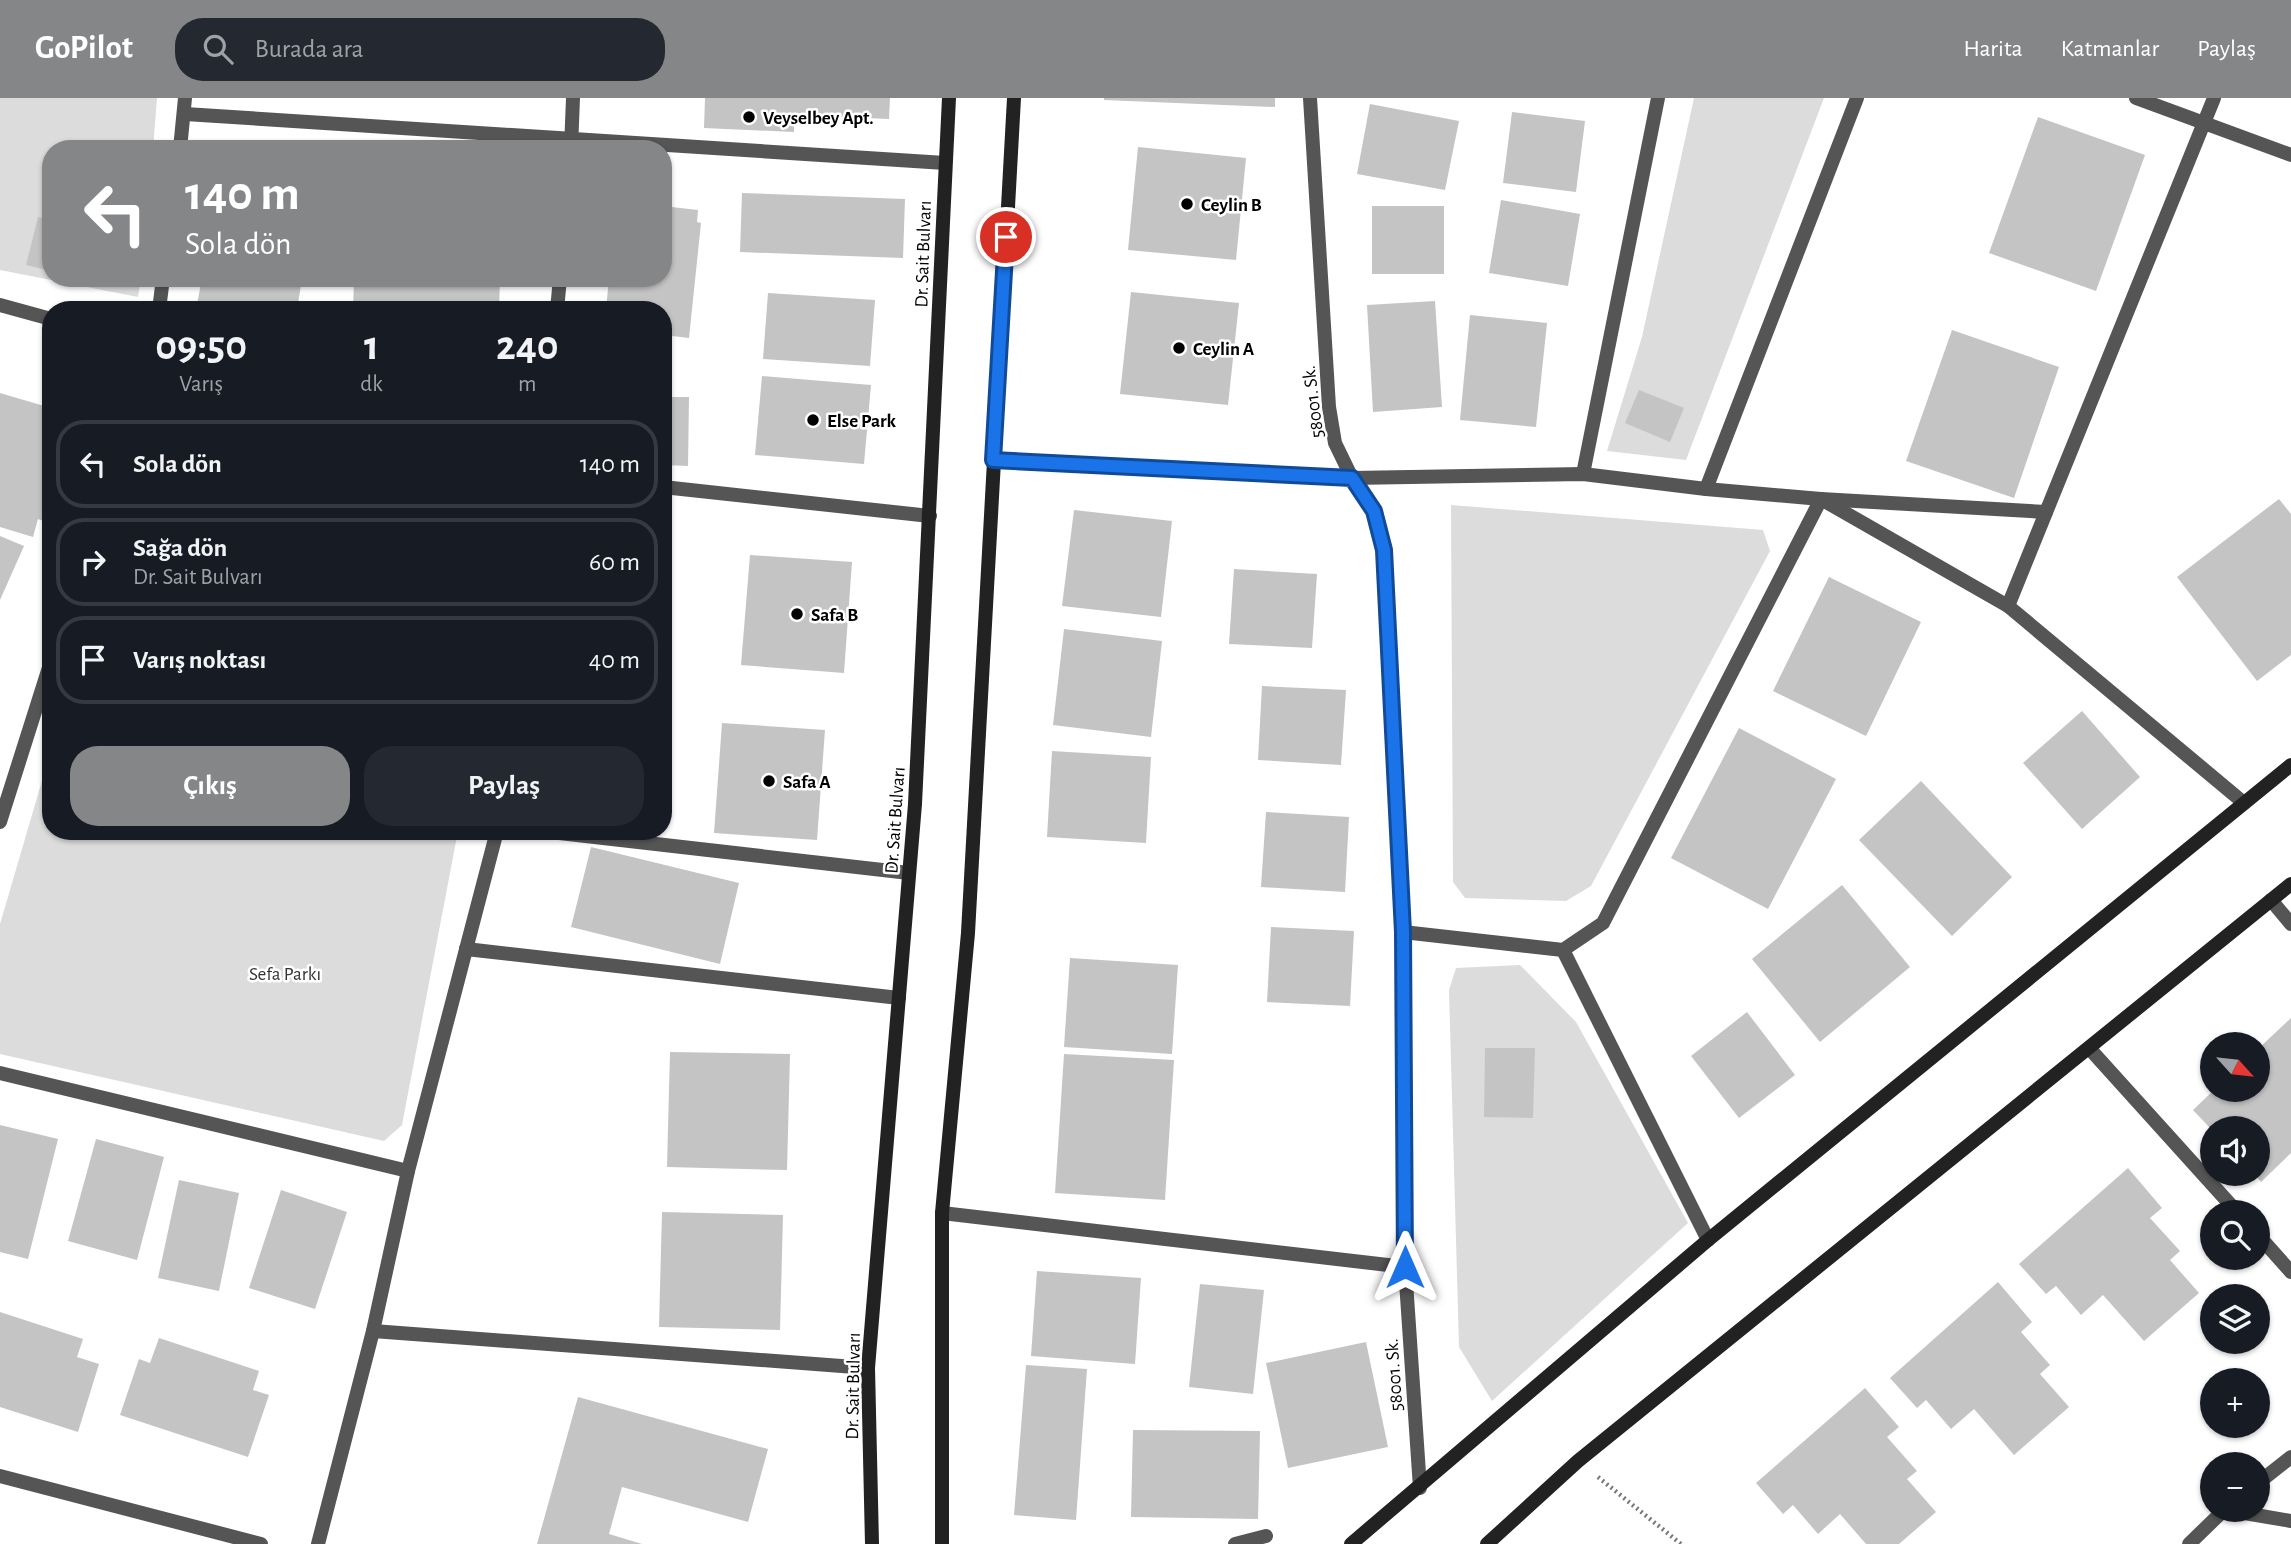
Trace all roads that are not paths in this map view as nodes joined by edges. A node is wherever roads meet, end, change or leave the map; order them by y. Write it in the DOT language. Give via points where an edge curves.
graph roads {
  1 [pos="186,98"];
  2 [pos="573,98"];
  3 [pos="949,98"];
  4 [pos="1014,98"];
  5 [pos="1310,98"];
  6 [pos="1658,98"];
  7 [pos="1857,98"];
  8 [pos="2136,98"];
  9 [pos="2214,98"];
  10 [pos="185,114"];
  11 [pos="2203,122"];
  12 [pos="181,140"];
  13 [pos="532,140"];
  14 [pos="572,140"];
  15 [pos="672,148"];
  16 [pos="2291,155"];
  17 [pos="945,163"];
  18 [pos="0,306"];
  19 [pos="42,317"];
  20 [pos="993,460"];
  21 [pos="1583,474"];
  22 [pos="1352,478"];
  23 [pos="672,488"];
  24 [pos="1706,489"];
  25 [pos="1821,499"];
  26 [pos="2046,512"];
  27 [pos="930,516"];
  28 [pos="2008,606"];
  29 [pos="42,689"];
  30 [pos="2291,765"];
  31 [pos="2244,803"];
  32 [pos="0,822"];
  33 [pos="495,840"];
  34 [pos="621,840"];
  35 [pos="909,873"];
  36 [pos="2291,884"];
  37 [pos="2271,900"];
  38 [pos="2291,924"];
  39 [pos="1403,932"];
  40 [pos="466,949"];
  41 [pos="1563,950"];
  42 [pos="899,998"];
  43 [pos="2088,1048"];
  44 [pos="0,1073"];
  45 [pos="408,1171"];
  46 [pos="2226,1200"];
  47 [pos="942,1213"];
  48 [pos="1707,1240"];
  49 [pos="2270,1248"];
  50 [pos="1405,1267"];
  51 [pos="2291,1272"];
  52 [pos="373,1331"];
  53 [pos="868,1368"];
  54 [pos="2291,1457"];
  55 [pos="2270,1474"];
  56 [pos="0,1476"];
  57 [pos="1420,1488"];
  58 [pos="2270,1518"];
  59 [pos="2291,1521"];
  60 [pos="2212,1522"];
  61 [pos="1266,1536"];
  62 [pos="261,1544"];
  63 [pos="318,1544"];
  64 [pos="872,1544"];
  65 [pos="942,1544"];
  66 [pos="1234,1544"];
  67 [pos="1351,1544"];
  68 [pos="1487,1544"];
  69 [pos="2189,1544"];
  1 -- 10 [label="street"];
  2 -- 14 [label="street"];
  3 -- 17 [label="main road, Dr. Sait Bulvarı"];
  4 -- 20 [label="main road"];
  5 -- 22 [label="street, 58001. Sk." via="1329,407 1335,443"];
  6 -- 21 [label="street"];
  7 -- 24 [label="street"];
  8 -- 11 [label="street"];
  9 -- 11 [label="street"];
  10 -- 12 [label="street"];
  10 -- 13 [label="street"];
  11 -- 16 [label="street"];
  11 -- 26 [label="street"];
  15 -- 17 [label="street"];
  17 -- 27 [label="main road, Dr. Sait Bulvarı"];
  18 -- 19 [label="street"];
  20 -- 22 [label="street"];
  20 -- 47 [label="main road" via="968,933"];
  21 -- 22 [label="street"];
  21 -- 24 [label="street"];
  22 -- 39 [label="street, 58001. Sk." via="1374,511 1384,550"];
  23 -- 27 [label="street"];
  24 -- 25 [label="street"];
  25 -- 26 [label="street"];
  25 -- 28 [label="street"];
  25 -- 41 [label="street" via="1603,923"];
  26 -- 28 [label="street"];
  27 -- 35 [label="main road, Dr. Sait Bulvarı"];
  28 -- 31 [label="street"];
  29 -- 32 [label="street"];
  30 -- 31 [label="main road"];
  31 -- 48 [label="main road"];
  33 -- 40 [label="street"];
  34 -- 35 [label="street"];
  35 -- 42 [label="main road, Dr. Sait Bulvarı"];
  36 -- 37 [label="main road"];
  37 -- 38 [label="street"];
  37 -- 43 [label="main road"];
  39 -- 41 [label="street"];
  39 -- 50 [label="street, 58001. Sk."];
  40 -- 42 [label="street"];
  40 -- 45 [label="street"];
  41 -- 48 [label="street"];
  42 -- 53 [label="main road, Dr. Sait Bulvarı"];
  43 -- 46 [label="street"];
  43 -- 68 [label="main road" via="1578,1461"];
  44 -- 45 [label="street"];
  45 -- 52 [label="street"];
  47 -- 50 [label="street"];
  47 -- 65 [label="main road"];
  48 -- 57 [label="main road"];
  49 -- 51 [label="street"];
  50 -- 57 [label="street, 58001. Sk."];
  52 -- 53 [label="street"];
  52 -- 63 [label="street"];
  53 -- 64 [label="main road, Dr. Sait Bulvarı"];
  54 -- 55 [label="street"];
  56 -- 62 [label="street"];
  57 -- 67 [label="main road"];
  58 -- 59 [label="street"];
  60 -- 69 [label="street"];
  61 -- 66 [label="street"];
}
